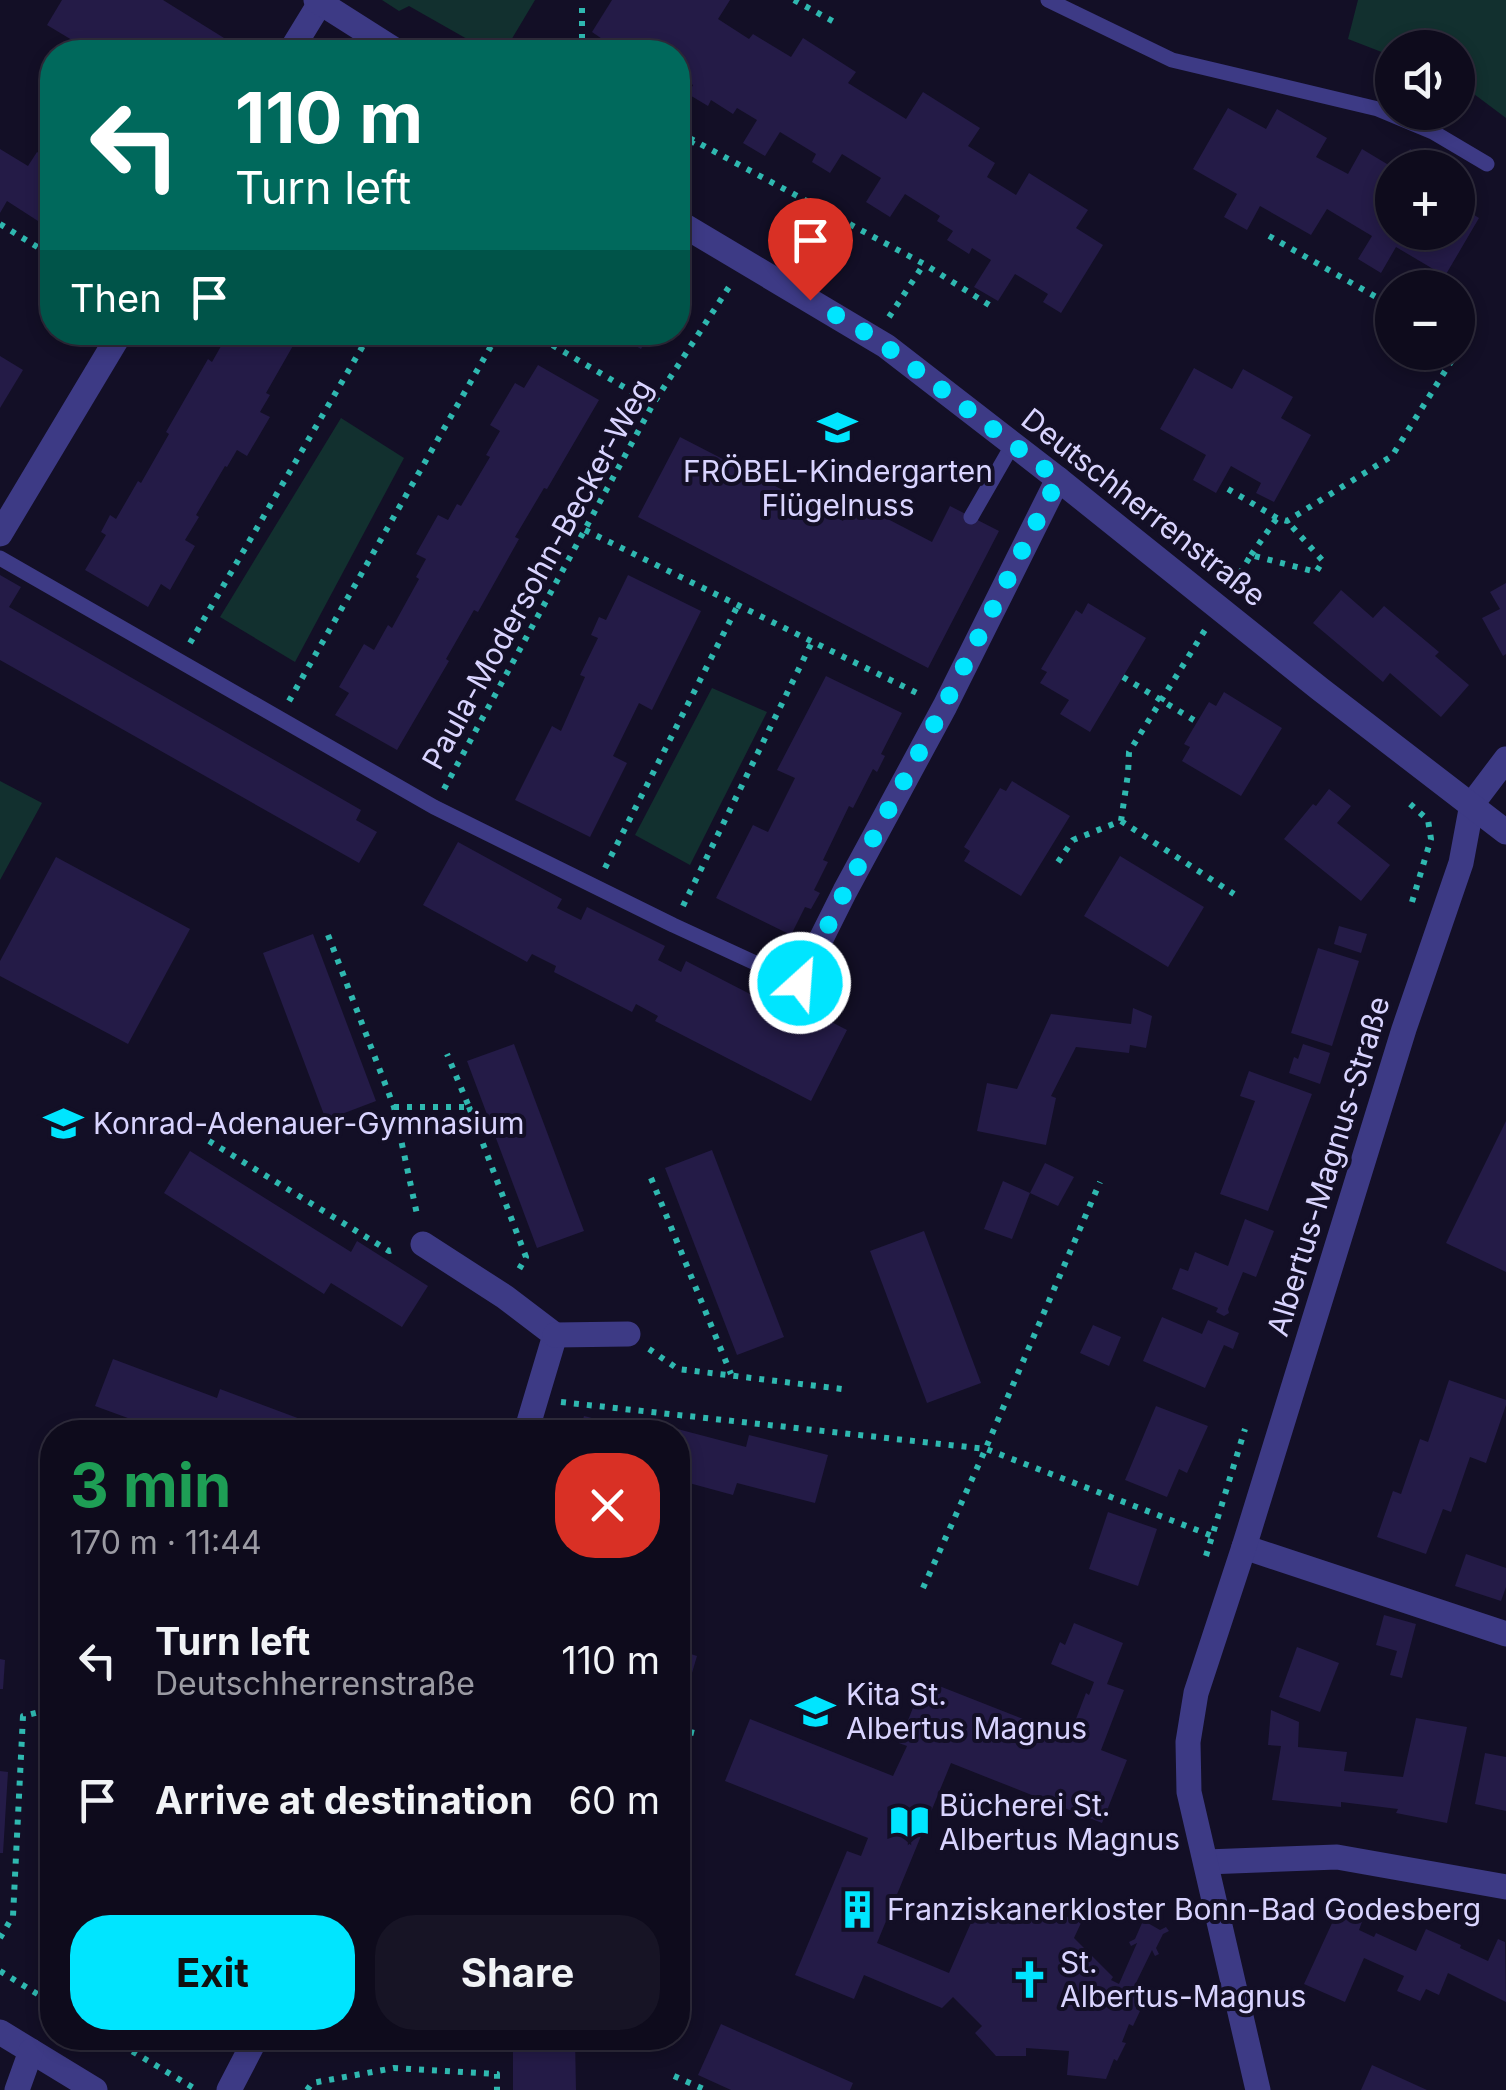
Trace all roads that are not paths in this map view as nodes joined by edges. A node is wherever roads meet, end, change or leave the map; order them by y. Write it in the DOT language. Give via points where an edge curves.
graph roads {
  1 [pos="1048,0"];
  2 [pos="318,2"];
  3 [pos="297,40"];
  4 [pos="379,40"];
  5 [pos="1487,164"];
  6 [pos="690,229"];
  7 [pos="114,345"];
  8 [pos="1013,444"];
  9 [pos="1058,479"];
  10 [pos="971,517"];
  11 [pos="0,534"];
  12 [pos="0,558"];
  13 [pos="1506,759"];
  14 [pos="1472,804"];
  15 [pos="1506,832"];
  16 [pos="802,977"];
  17 [pos="423,1244"];
  18 [pos="628,1334"];
  19 [pos="555,1335"];
  20 [pos="529,1420"];
  21 [pos="1244,1548"];
  22 [pos="1506,1634"];
  23 [pos="1206,1862"];
  24 [pos="1506,1888"];
  25 [pos="0,2032"];
  26 [pos="250,2050"];
  27 [pos="31,2051"];
  28 [pos="17,2090"];
  29 [pos="95,2090"];
  30 [pos="229,2090"];
  31 [pos="1258,2090"];
  1 -- 5 [label="lane" via="1172,60 1378,109"];
  2 -- 3 [label="street"];
  2 -- 4 [label="street"];
  6 -- 8 [label="street, Deutschherrenstraße" via="875,338"];
  7 -- 11 [label="street"];
  8 -- 9 [label="street, Deutschherrenstraße"];
  8 -- 10 [label="lane"];
  9 -- 14 [label="street, Deutschherrenstraße"];
  9 -- 16 [label="street"];
  12 -- 16 [label="lane" via="434,808 800,983"];
  13 -- 14 [label="street"];
  14 -- 15 [label="street, Deutschherrenstraße"];
  14 -- 21 [label="street, Albertus-Magnus-Straße" via="1461,864"];
  17 -- 19 [label="street"];
  18 -- 19 [label="street"];
  19 -- 20 [label="street"];
  21 -- 22 [label="street"];
  21 -- 23 [label="street, Albertus-Magnus-Straße" via="1196,1692 1188,1742 1189,1792"];
  23 -- 24 [label="street" via="1337,1858"];
  23 -- 31 [label="street, Albertus-Magnus-Straße"];
  25 -- 27 [label="street"];
  26 -- 30 [label="street"];
  27 -- 28 [label="street"];
  27 -- 29 [label="street"];
}
